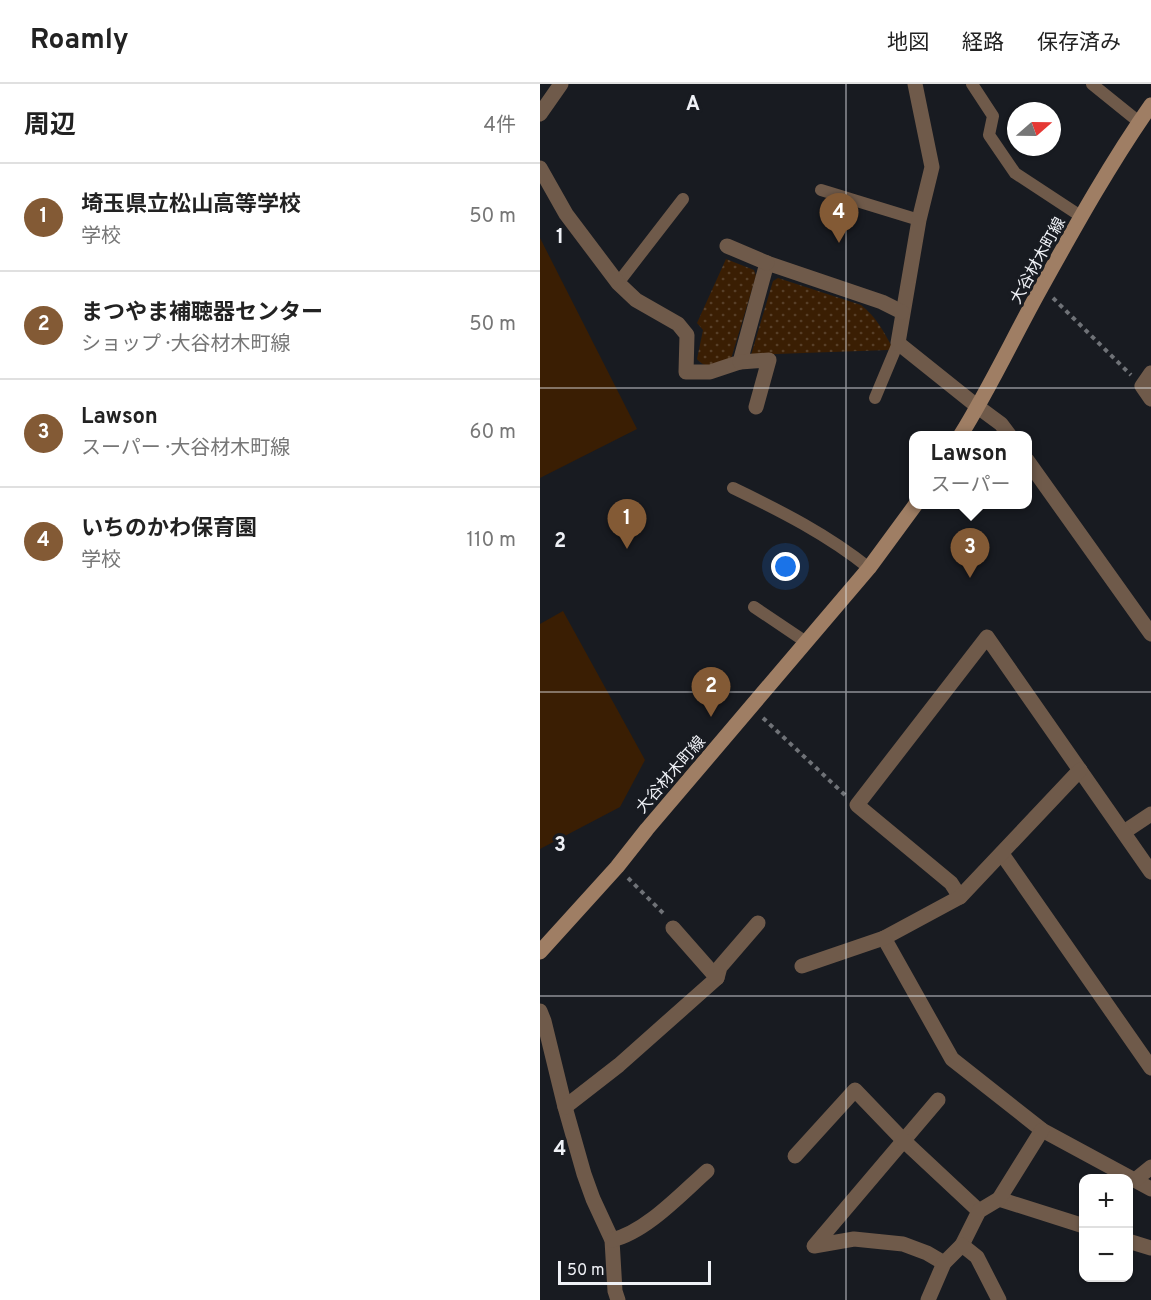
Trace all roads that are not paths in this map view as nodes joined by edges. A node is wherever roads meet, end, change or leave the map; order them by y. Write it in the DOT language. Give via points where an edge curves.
graph roads {
  1 [pos="561,84"];
  2 [pos="915,84"];
  3 [pos="972,84"];
  4 [pos="1092,84"];
  5 [pos="1151,105"];
  6 [pos="540,114"];
  7 [pos="1139,122"];
  8 [pos="540,168"];
  9 [pos="821,190"];
  10 [pos="683,199"];
  11 [pos="1082,217"];
  12 [pos="919,220"];
  13 [pos="727,246"];
  14 [pos="767,262"];
  15 [pos="618,283"];
  16 [pos="902,312"];
  17 [pos="898,343"];
  18 [pos="740,362"];
  19 [pos="875,398"];
  20 [pos="756,407"];
  21 [pos="978,407"];
  22 [pos="963,431"];
  23 [pos="1007,431"];
  24 [pos="1032,467"];
  25 [pos="733,488"];
  26 [pos="913,509"];
  27 [pos="868,568"];
  28 [pos="754,608"];
  29 [pos="1151,634"];
  30 [pos="806,642"];
  31 [pos="1080,770"];
  32 [pos="1151,814"];
  33 [pos="1124,832"];
  34 [pos="1002,854"];
  35 [pos="1151,872"];
  36 [pos="960,897"];
  37 [pos="758,923"];
  38 [pos="673,928"];
  39 [pos="884,938"];
  40 [pos="540,952"];
  41 [pos="802,966"];
  42 [pos="717,978"];
  43 [pos="540,1011"];
  44 [pos="1151,1068"];
  45 [pos="938,1100"];
  46 [pos="565,1107"];
  47 [pos="1042,1130"];
  48 [pos="903,1140"];
  49 [pos="795,1156"];
  50 [pos="1151,1167"];
  51 [pos="707,1171"];
  52 [pos="1135,1180"];
  53 [pos="1151,1189"];
  54 [pos="999,1199"];
  55 [pos="979,1211"];
  56 [pos="1079,1225"];
  57 [pos="612,1240"];
  58 [pos="1133,1243"];
  59 [pos="962,1245"];
  60 [pos="1151,1248"];
  61 [pos="944,1263"];
  62 [pos="618,1300"];
  63 [pos="928,1300"];
  64 [pos="999,1300"];
  1 -- 6 [label="street"];
  2 -- 12 [label="street" via="932,167"];
  3 -- 11 [label="lane" via="993,116 989,135 1015,173"];
  4 -- 7 [label="lane"];
  5 -- 7 [label="main road, 大谷材木町線"];
  7 -- 11 [label="main road, 大谷材木町線"];
  8 -- 15 [label="street" via="566,214"];
  9 -- 12 [label="lane"];
  10 -- 15 [label="lane"];
  11 -- 21 [label="main road, 大谷材木町線"];
  12 -- 16 [label="street"];
  13 -- 14 [label="street"];
  14 -- 16 [label="street"];
  14 -- 18 [label="street"];
  15 -- 18 [label="street" via="636,300 678,324 687,335 686,372 710,372"];
  16 -- 17 [label="street"];
  17 -- 19 [label="lane"];
  17 -- 21 [label="street"];
  18 -- 20 [label="street" via="769,360"];
  21 -- 22 [label="main road, 大谷材木町線"];
  21 -- 23 [label="street"];
  24 -- 29 [label="street"];
  25 -- 27 [label="lane" via="842,547"];
  26 -- 27 [label="main road, 大谷材木町線"];
  27 -- 30 [label="main road, 大谷材木町線"];
  28 -- 30 [label="lane"];
  30 -- 40 [label="main road, 大谷材木町線" via="617,867"];
  31 -- 33 [label="street"];
  31 -- 34 [label="street"];
  31 -- 36 [label="street" via="987,638 857,805 951,883"];
  32 -- 33 [label="street"];
  33 -- 35 [label="street"];
  34 -- 36 [label="street"];
  34 -- 44 [label="street"];
  36 -- 39 [label="street"];
  37 -- 42 [label="street" via="720,967"];
  38 -- 42 [label="street"];
  39 -- 41 [label="street"];
  39 -- 47 [label="street" via="952,1059"];
  42 -- 46 [label="street"];
  43 -- 46 [label="street"];
  45 -- 48 [label="street"];
  46 -- 57 [label="street" via="593,1199"];
  47 -- 52 [label="street"];
  47 -- 54 [label="street"];
  48 -- 49 [label="street" via="855,1090"];
  48 -- 55 [label="street"];
  48 -- 61 [label="street" via="814,1246 854,1239 903,1244"];
  50 -- 52 [label="street"];
  51 -- 57 [label="street" via="654,1217"];
  52 -- 53 [label="street"];
  54 -- 55 [label="street"];
  54 -- 56 [label="street"];
  55 -- 59 [label="street"];
  57 -- 62 [label="street"];
  58 -- 60 [label="street"];
  59 -- 61 [label="street"];
  59 -- 64 [label="street" via="977,1257"];
  61 -- 63 [label="street"];
}
